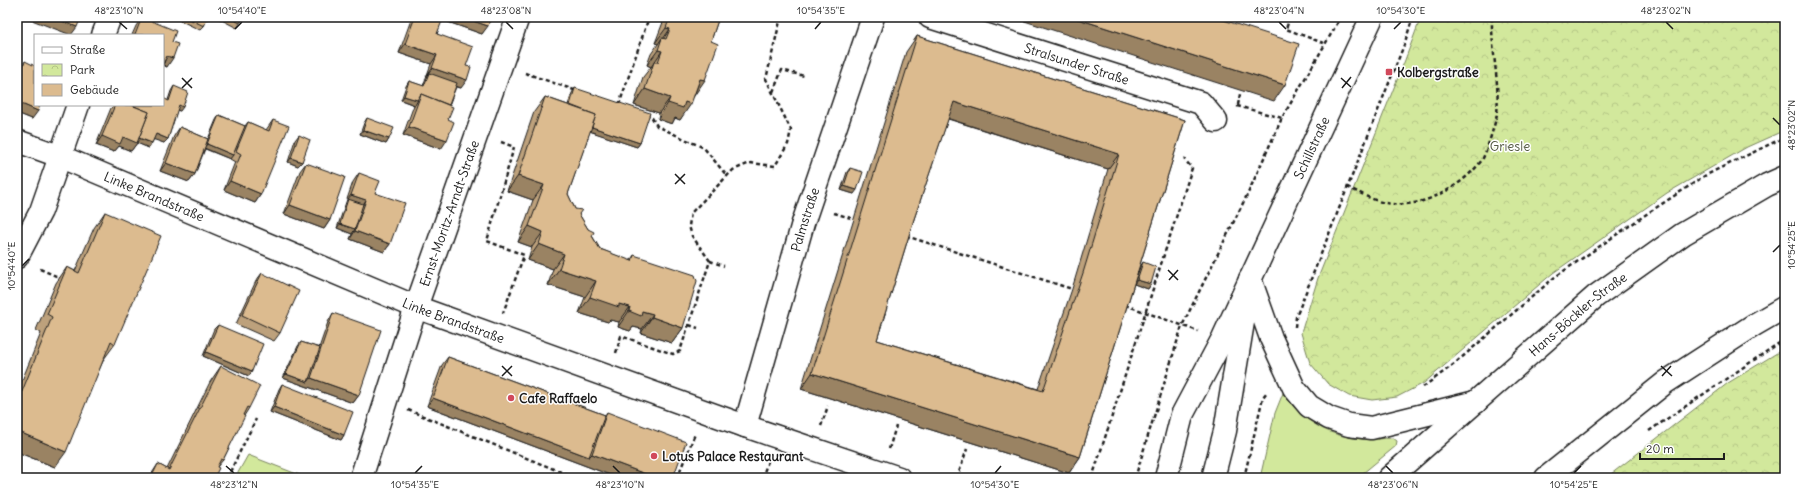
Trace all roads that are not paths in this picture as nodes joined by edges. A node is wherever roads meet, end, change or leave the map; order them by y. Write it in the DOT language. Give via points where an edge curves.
graph roads {
  1 [pos="110,17"];
  2 [pos="518,17"];
  3 [pos="873,17"];
  4 [pos="930,17"];
  5 [pos="1372,17"];
  6 [pos="103,34"];
  7 [pos="78,106"];
  8 [pos="1216,121"];
  9 [pos="17,141"];
  10 [pos="59,156"];
  11 [pos="1785,177"];
  12 [pos="17,257"];
  13 [pos="1250,279"];
  14 [pos="416,307"];
  15 [pos="1785,307"];
  16 [pos="1476,402"];
  17 [pos="745,426"];
  18 [pos="360,478"];
  19 [pos="899,478"];
  20 [pos="1166,478"];
  21 [pos="1214,478"];
  22 [pos="1389,478"];
  23 [pos="1546,478"];
  1 -- 6 [label="street"];
  2 -- 14 [label="street, Ernst-Moritz-Arndt-Straße"];
  3 -- 17 [label="street, Palmstraße" via="803,223"];
  4 -- 8 [label="street, Stralsunder Straße" via="1200,103"];
  5 -- 13 [label="street, Schillstraße"];
  7 -- 10 [label="street"];
  9 -- 10 [label="street, Linke Brandstraße"];
  10 -- 12 [label="street" via="41,210"];
  10 -- 14 [label="street, Linke Brandstraße"];
  11 -- 16 [label="street, Hans-Böckler-Straße" via="1684,234 1596,296"];
  13 -- 16 [label="street" via="1294,388 1309,406 1330,418 1348,425 1371,428"];
  13 -- 20 [label="street, Schillstraße" via="1224,338 1182,415"];
  13 -- 21 [label="street, Schillstraße" via="1225,431"];
  14 -- 17 [label="street, Linke Brandstraße"];
  14 -- 18 [label="street, Ernst-Moritz-Arndt-Straße"];
  15 -- 23 [label="street" via="1754,324 1666,382"];
  16 -- 22 [label="street, Hans-Böckler-Straße"];
  17 -- 19 [label="street, Linke Brandstraße"];
}
